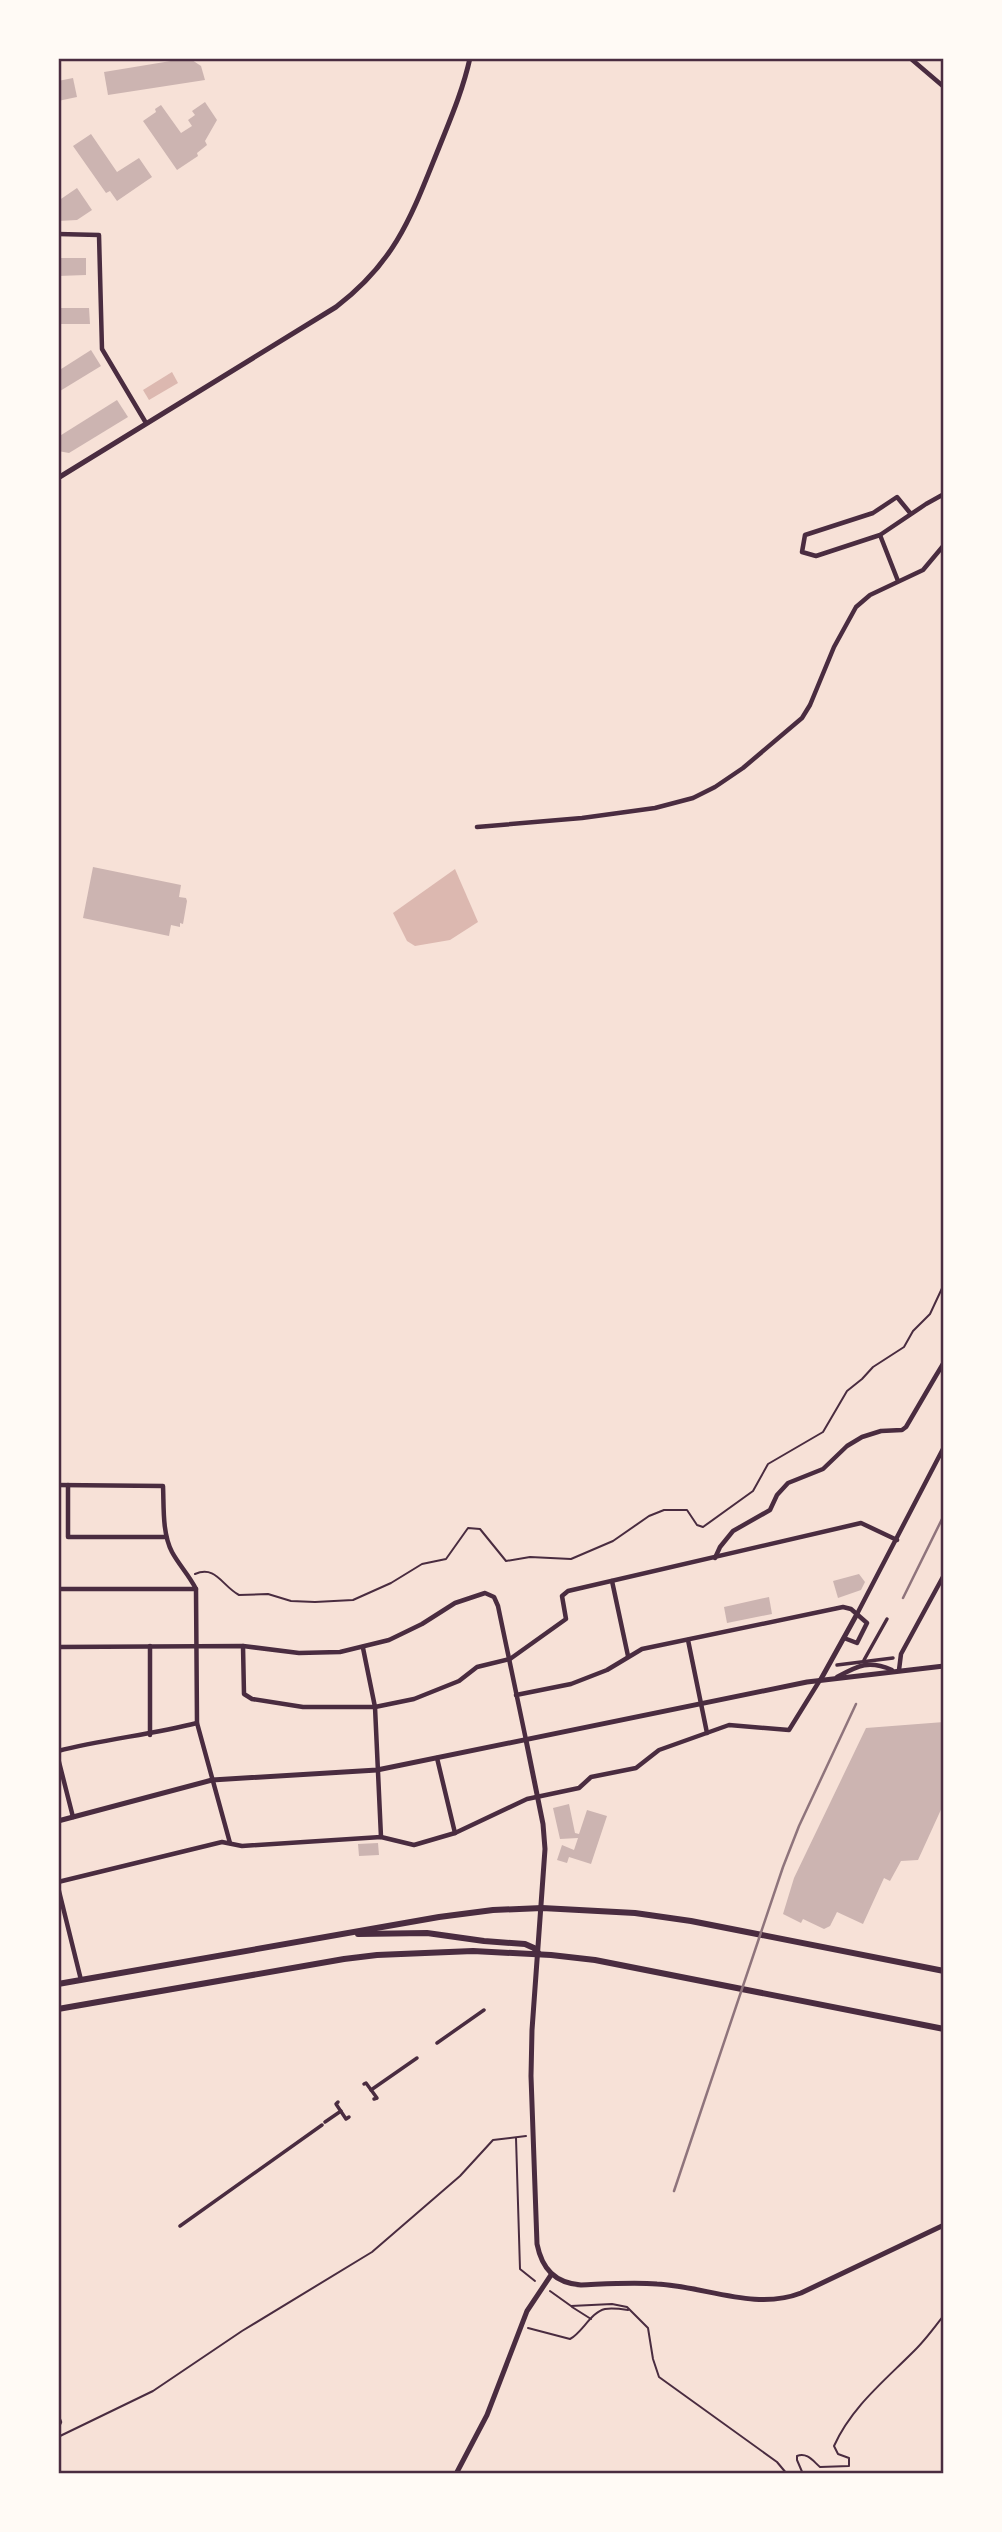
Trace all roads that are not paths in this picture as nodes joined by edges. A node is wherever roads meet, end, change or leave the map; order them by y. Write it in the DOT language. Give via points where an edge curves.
graph roads {
  1 [pos="470,58"];
  2 [pos="910,58"];
  3 [pos="944,87"];
  4 [pos="58,234"];
  5 [pos="146,424"];
  6 [pos="58,478"];
  7 [pos="944,495"];
  8 [pos="911,514"];
  9 [pos="880,535"];
  10 [pos="944,545"];
  11 [pos="898,582"];
  12 [pos="477,827"];
  13 [pos="944,1362"];
  14 [pos="944,1447"];
  15 [pos="58,1485"];
  16 [pos="68,1485"];
  17 [pos="166,1537"];
  18 [pos="897,1540"];
  19 [pos="715,1558"];
  20 [pos="944,1575"];
  21 [pos="612,1581"];
  22 [pos="58,1589"];
  23 [pos="196,1589"];
  24 [pos="857,1614"];
  25 [pos="887,1619"];
  26 [pos="844,1638"];
  27 [pos="688,1640"];
  28 [pos="150,1646"];
  29 [pos="196,1646"];
  30 [pos="243,1646"];
  31 [pos="58,1647"];
  32 [pos="363,1648"];
  33 [pos="628,1656"];
  34 [pos="893,1658"];
  35 [pos="510,1659"];
  36 [pos="863,1662"];
  37 [pos="944,1666"];
  38 [pos="896,1670"];
  39 [pos="838,1674"];
  40 [pos="824,1679"];
  41 [pos="516,1695"];
  42 [pos="701,1703"];
  43 [pos="375,1707"];
  44 [pos="197,1723"];
  45 [pos="707,1733"];
  46 [pos="150,1735"];
  47 [pos="526,1740"];
  48 [pos="58,1751"];
  49 [pos="58,1758"];
  50 [pos="437,1758"];
  51 [pos="377,1770"];
  52 [pos="212,1780"];
  53 [pos="538,1796"];
  54 [pos="73,1817"];
  55 [pos="58,1821"];
  56 [pos="455,1833"];
  57 [pos="381,1837"];
  58 [pos="230,1843"];
  59 [pos="58,1885"];
  60 [pos="542,1908"];
  61 [pos="339,1934"];
  62 [pos="539,1954"];
  63 [pos="944,1971"];
  64 [pos="81,1980"];
  65 [pos="58,1984"];
  66 [pos="58,2009"];
  67 [pos="484,2010"];
  68 [pos="944,2029"];
  69 [pos="437,2043"];
  70 [pos="417,2058"];
  71 [pos="364,2084"];
  72 [pos="371,2090"];
  73 [pos="374,2099"];
  74 [pos="338,2102"];
  75 [pos="341,2111"];
  76 [pos="349,2117"];
  77 [pos="944,2225"];
  78 [pos="180,2226"];
  79 [pos="551,2275"];
  80 [pos="58,2417"];
  81 [pos="58,2426"];
  82 [pos="456,2474"];
  1 -- 5 [label="street" via="412,216 373,276 337,307"];
  2 -- 3 [label="street"];
  4 -- 5 [label="street" via="99,235 102,349"];
  5 -- 6 [label="street"];
  7 -- 8 [label="street"];
  8 -- 9 [label="street"];
  8 -- 9 [label="street" via="897,497 873,513 805,535 802,552 816,556"];
  9 -- 11 [label="street"];
  10 -- 11 [label="street" via="923,570"];
  11 -- 12 [label="street" via="856,607 802,718 715,787 655,808"];
  13 -- 19 [label="street" via="906,1427 863,1437 824,1469 788,1483 770,1510 733,1531"];
  14 -- 18 [label="street"];
  15 -- 16 [label="street"];
  16 -- 17 [label="street" via="163,1486"];
  16 -- 17 [label="street" via="68,1537"];
  17 -- 23 [label="street"];
  18 -- 19 [label="street" via="861,1523"];
  18 -- 24 [label="street"];
  19 -- 21 [label="street"];
  20 -- 38 [label="street"];
  21 -- 33 [label="street"];
  21 -- 35 [label="street" via="568,1591 562,1596 566,1619"];
  22 -- 23 [label="street"];
  23 -- 29 [label="street"];
  24 -- 26 [label="street"];
  24 -- 26 [label="street" via="867,1623 857,1643"];
  24 -- 27 [label="street" via="844,1607"];
  25 -- 36 [label="street"];
  26 -- 40 [label="street"];
  27 -- 33 [label="street"];
  27 -- 42 [label="street"];
  28 -- 29 [label="street"];
  28 -- 31 [label="street"];
  28 -- 46 [label="street"];
  29 -- 30 [label="street"];
  29 -- 44 [label="street"];
  30 -- 32 [label="street" via="320,1654"];
  30 -- 43 [label="street" via="244,1694 252,1699 303,1707"];
  32 -- 35 [label="street" via="485,1593 497,1601"];
  32 -- 43 [label="street"];
  33 -- 41 [label="street" via="571,1684"];
  34 -- 36 [label="street"];
  35 -- 41 [label="street"];
  35 -- 43 [label="street" via="477,1667 458,1681 414,1699"];
  36 -- 39 [label="street" via="839,1664"];
  37 -- 38 [label="street"];
  38 -- 39 [label="street"];
  39 -- 40 [label="street"];
  40 -- 42 [label="street"];
  40 -- 45 [label="street" via="789,1730 729,1725"];
  41 -- 47 [label="street"];
  42 -- 45 [label="street"];
  42 -- 47 [label="street"];
  43 -- 51 [label="street"];
  44 -- 46 [label="street"];
  44 -- 52 [label="street"];
  45 -- 53 [label="street" via="659,1750 636,1768 591,1777 579,1788"];
  46 -- 48 [label="street"];
  47 -- 50 [label="street"];
  47 -- 53 [label="street"];
  49 -- 54 [label="street"];
  50 -- 51 [label="street"];
  50 -- 56 [label="street"];
  51 -- 52 [label="street"];
  51 -- 57 [label="street"];
  52 -- 54 [label="street"];
  52 -- 58 [label="street"];
  53 -- 56 [label="street"];
  53 -- 60 [label="street" via="545,1849"];
  54 -- 55 [label="street"];
  56 -- 57 [label="street" via="414,1845"];
  57 -- 58 [label="street"];
  58 -- 59 [label="street" via="214,1843"];
  59 -- 64 [label="street"];
  60 -- 61 [label="main road" via="471,1912"];
  60 -- 62 [label="street"];
  60 -- 63 [label="main road" via="662,1916"];
  61 -- 62 [label="main road" via="427,1933 525,1944"];
  61 -- 64 [label="main road"];
  62 -- 66 [label="main road" via="453,1951 377,1955"];
  62 -- 68 [label="main road" via="650,1969"];
  62 -- 79 [label="street" via="531,2076 537,2244"];
  64 -- 65 [label="main road"];
  67 -- 69 [label="street"];
  70 -- 72 [label="street"];
  71 -- 72 [label="street"];
  72 -- 73 [label="street"];
  74 -- 75 [label="street"];
  75 -- 76 [label="street"];
  75 -- 78 [label="street"];
  77 -- 79 [label="street" via="801,2293 775,2299 656,2284 571,2284"];
  79 -- 82 [label="street" via="527,2311 487,2415"];
  80 -- 81 [label="street"];
}
